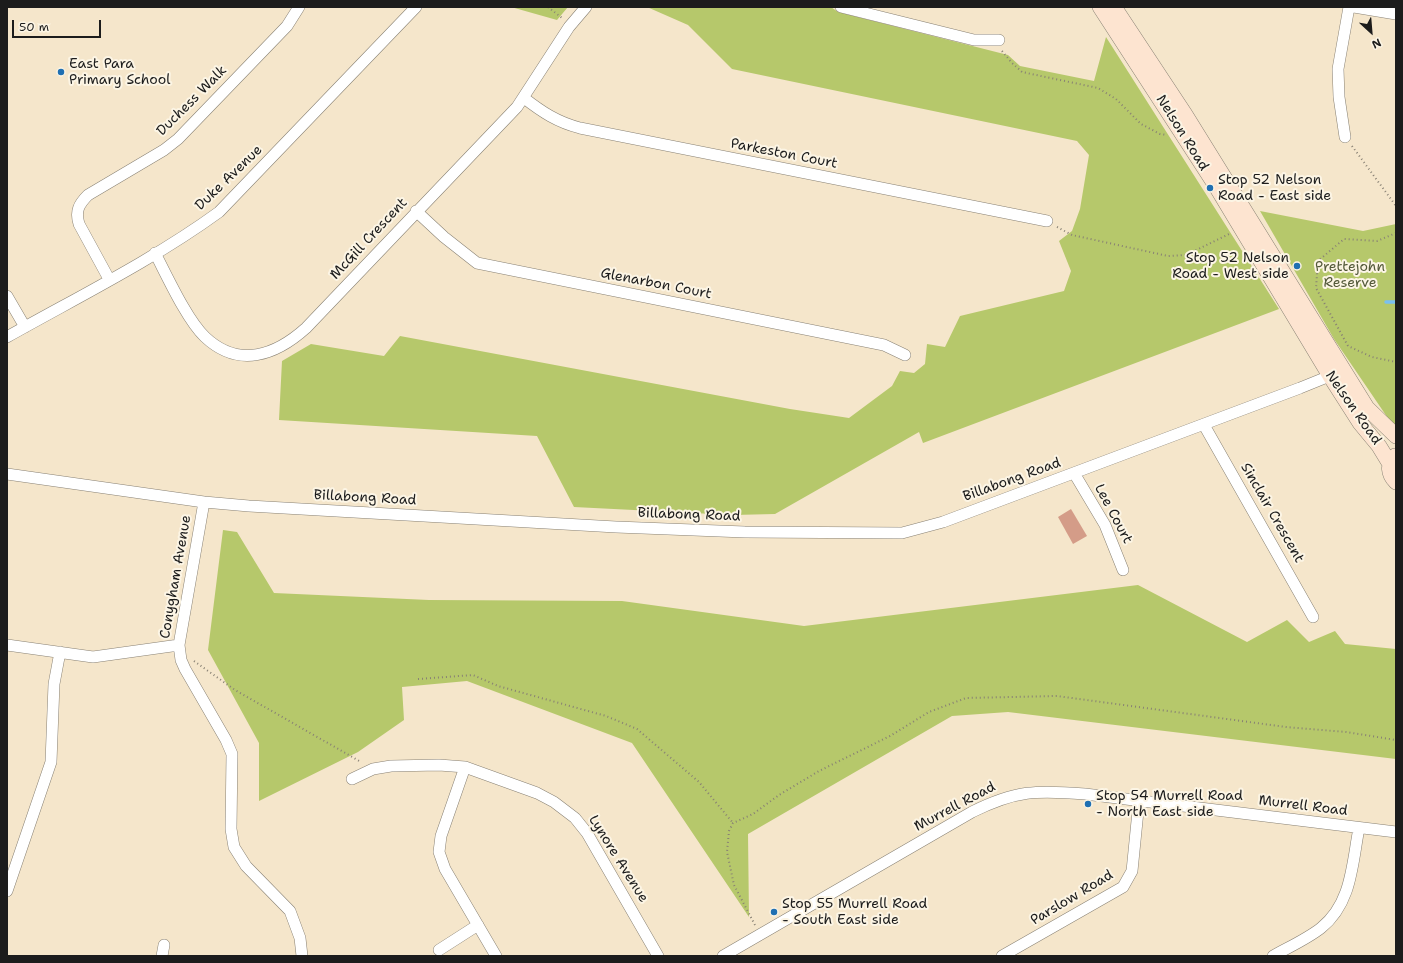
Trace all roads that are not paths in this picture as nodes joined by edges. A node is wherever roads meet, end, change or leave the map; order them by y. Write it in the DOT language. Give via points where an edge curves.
graph roads {
  1 [pos="299,7"];
  2 [pos="416,7"];
  3 [pos="586,7"];
  4 [pos="841,7"];
  5 [pos="1100,7"];
  6 [pos="1114,7"];
  7 [pos="1349,7"];
  8 [pos="1354,7"];
  9 [pos="1396,14"];
  10 [pos="1000,45"];
  11 [pos="524,98"];
  12 [pos="1345,137"];
  13 [pos="416,211"];
  14 [pos="1047,221"];
  15 [pos="155,253"];
  16 [pos="109,280"];
  17 [pos="7,296"];
  18 [pos="25,327"];
  19 [pos="7,337"];
  20 [pos="905,355"];
  21 [pos="1336,373"];
  22 [pos="1204,425"];
  23 [pos="1396,436"];
  24 [pos="1393,460"];
  25 [pos="1074,473"];
  26 [pos="7,474"];
  27 [pos="1396,482"];
  28 [pos="204,502"];
  29 [pos="1123,570"];
  30 [pos="1313,617"];
  31 [pos="7,645"];
  32 [pos="180,648"];
  33 [pos="60,652"];
  34 [pos="465,767"];
  35 [pos="352,779"];
  36 [pos="1139,801"];
  37 [pos="1359,828"];
  38 [pos="1396,832"];
  39 [pos="7,891"];
  40 [pos="478,925"];
  41 [pos="439,950"];
  42 [pos="302,956"];
  43 [pos="496,956"];
  44 [pos="658,956"];
  45 [pos="723,956"];
  46 [pos="1002,956"];
  47 [pos="1273,956"];
  1 -- 16 [label="street, Duchess Walk" via="287,26 178,139 88,195 79,205 79,224"];
  2 -- 15 [label="street, Duke Avenue" via="229,202 200,226"];
  3 -- 11 [label="street, McGill Crescent" via="572,23"];
  4 -- 10 [label="street"];
  5 -- 21 [label="main road, Nelson Road"];
  6 -- 21 [label="main road, Nelson Road" via="1186,116"];
  7 -- 12 [label="street" via="1338,69"];
  8 -- 9 [label="street"];
  11 -- 13 [label="street, McGill Crescent"];
  11 -- 14 [label="street, Parkeston Court" via="548,116 580,128"];
  13 -- 15 [label="street, McGill Crescent" via="306,328 282,346 262,354 248,356 225,350 204,337 191,319"];
  13 -- 20 [label="street, Glenarbon Court" via="478,263 884,345"];
  15 -- 16 [label="street, Duke Avenue"];
  16 -- 18 [label="street, Duke Avenue"];
  17 -- 18 [label="street"];
  18 -- 19 [label="street, Duke Avenue"];
  21 -- 22 [label="street, Billabong Road"];
  21 -- 23 [label="main road, Nelson Road"];
  21 -- 24 [label="main road, Nelson Road" via="1360,423"];
  22 -- 25 [label="street, Billabong Road"];
  22 -- 30 [label="street, Sinclair Crescent"];
  24 -- 27 [label="main road, Nelson Road" via="1390,474"];
  25 -- 28 [label="street, Billabong Road" via="943,522 902,533 745,532 616,527"];
  25 -- 29 [label="street, Lee Court" via="1105,525"];
  26 -- 28 [label="street, Billabong Road"];
  28 -- 32 [label="street, Conygham Avenue"];
  31 -- 33 [label="street"];
  32 -- 33 [label="street" via="93,657"];
  32 -- 42 [label="street, Conygham Avenue" via="185,669 232,754 231,829 234,847 246,866 290,911 300,938"];
  33 -- 39 [label="street" via="54,684 51,762"];
  34 -- 35 [label="street, Lynore Avenue" via="419,765 373,769"];
  34 -- 40 [label="street" via="441,836 439,852 445,869"];
  34 -- 44 [label="street, Lynore Avenue" via="537,793 559,805 575,818 595,845"];
  36 -- 37 [label="street, Murrell Road"];
  36 -- 45 [label="street, Murrell Road" via="1046,791 1001,798 972,812"];
  36 -- 46 [label="street, Parslow Road" via="1132,871 1123,887"];
  37 -- 38 [label="street, Murrell Road"];
  37 -- 47 [label="street" via="1346,893 1337,911 1321,928"];
  40 -- 41 [label="street"];
  40 -- 43 [label="street"];
}
